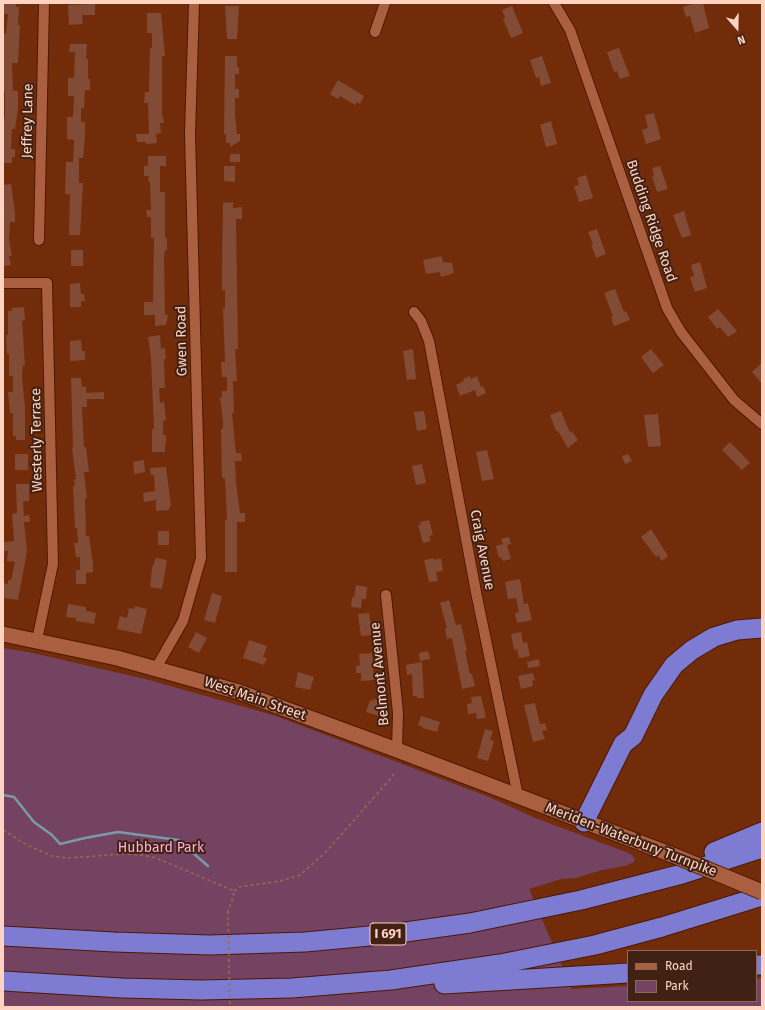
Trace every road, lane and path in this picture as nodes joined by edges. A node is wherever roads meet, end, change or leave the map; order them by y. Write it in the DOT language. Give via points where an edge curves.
graph roads {
  1 [pos="44,3"];
  2 [pos="194,3"];
  3 [pos="385,3"];
  4 [pos="554,3"];
  5 [pos="375,32"];
  6 [pos="39,240"];
  7 [pos="3,283"];
  8 [pos="414,312"];
  9 [pos="762,424"];
  10 [pos="386,595"];
  11 [pos="762,617"];
  12 [pos="762,628"];
  13 [pos="3,634"];
  14 [pos="37,640"];
  15 [pos="156,668"];
  16 [pos="623,744"];
  17 [pos="397,750"];
  18 [pos="395,771"];
  19 [pos="500,789"];
  20 [pos="518,796"];
  21 [pos="584,822"];
  22 [pos="3,830"];
  23 [pos="762,832"];
  24 [pos="762,848"];
  25 [pos="234,891"];
  26 [pos="620,891"];
  27 [pos="762,892"];
  28 [pos="762,896"];
  29 [pos="3,936"];
  30 [pos="627,974"];
  31 [pos="3,981"];
  32 [pos="345,984"];
  33 [pos="230,1007"];
  1 -- 6 [label="street, Jeffrey Lane"];
  2 -- 15 [label="street, Gwen Road" via="190,134 201,558 183,621"];
  3 -- 5 [label="street"];
  4 -- 9 [label="street, Budding Ridge Road" via="570,30 667,308 681,332 734,400"];
  7 -- 14 [label="street, Westerly Terrace" via="47,283 53,564"];
  8 -- 20 [label="street, Craig Avenue" via="426,330 429,341 464,534"];
  10 -- 17 [label="street, Belmont Avenue" via="398,713"];
  11 -- 16 [label="highway" via="717,624 691,637 674,650 654,672 645,688 623,731"];
  12 -- 16 [label="highway" via="742,629 719,635 684,656 664,678 632,736"];
  13 -- 14 [label="main road, West Main Street"];
  14 -- 15 [label="main road, West Main Street"];
  15 -- 17 [label="main road, West Main Street" via="239,692"];
  16 -- 21 [label="highway"];
  17 -- 19 [label="main road, West Main Street"];
  18 -- 25 [label="path" via="326,852 300,875 280,881 239,887"];
  19 -- 20 [label="main road, Meriden-Waterbury Turnpike"];
  20 -- 21 [label="main road, Meriden-Waterbury Turnpike"];
  21 -- 27 [label="main road, Meriden-Waterbury Turnpike, bridge"];
  22 -- 25 [label="path" via="27,845 52,856 68,858 142,855 156,858"];
  23 -- 26 [label="highway" via="702,858 648,876"];
  24 -- 26 [label="highway, I 691"];
  25 -- 33 [label="path, bridge" via="228,911"];
  26 -- 29 [label="highway, I 691" via="470,923 312,941 178,944"];
  28 -- 32 [label="highway" via="641,933 537,957 437,974"];
  30 -- 32 [label="highway" via="385,988"];
  31 -- 32 [label="highway" via="190,990"];
}
